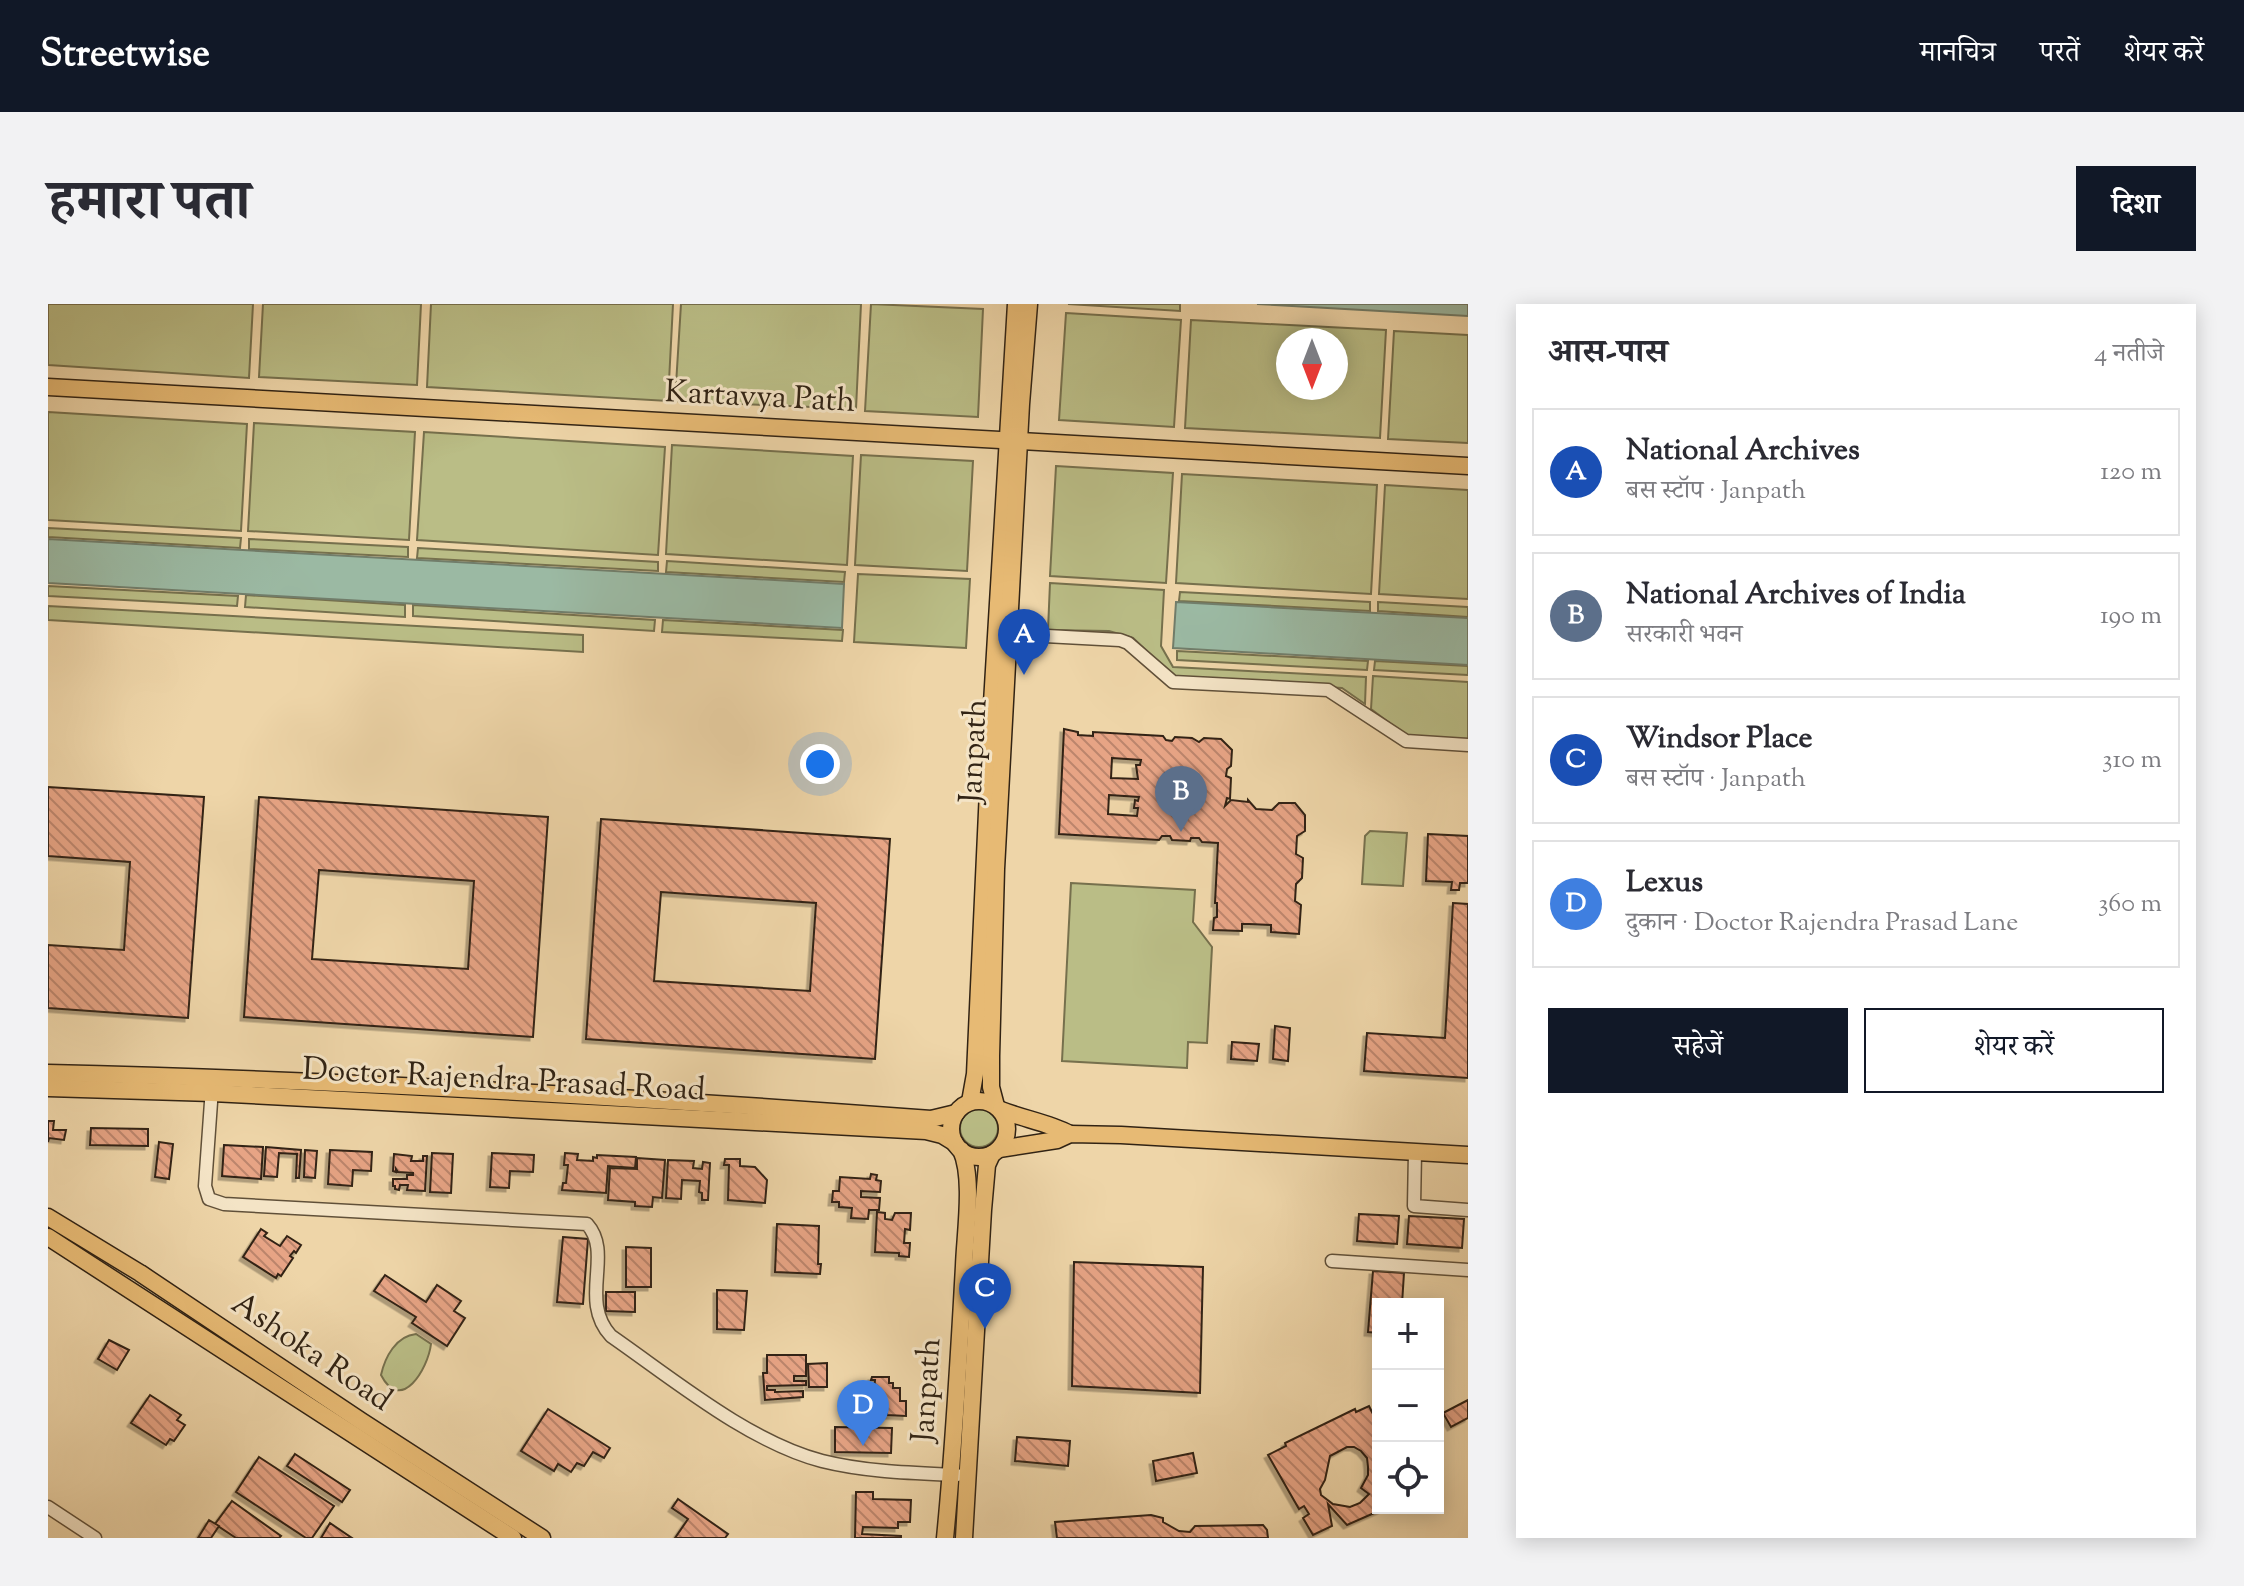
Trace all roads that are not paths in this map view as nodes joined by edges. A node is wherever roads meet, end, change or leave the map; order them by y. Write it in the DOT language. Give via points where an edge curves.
graph roads {
  1 [pos="1016,304"];
  2 [pos="1029,304"];
  3 [pos="48,387"];
  4 [pos="1014,440"];
  5 [pos="1468,466"];
  6 [pos="1009,634"];
  7 [pos="1468,745"];
  8 [pos="48,1073"];
  9 [pos="212,1085"];
  10 [pos="48,1088"];
  11 [pos="970,1102"];
  12 [pos="998,1108"];
  13 [pos="956,1113"];
  14 [pos="1070,1134"];
  15 [pos="958,1146"];
  16 [pos="996,1152"];
  17 [pos="1415,1152"];
  18 [pos="1468,1155"];
  19 [pos="1468,1210"];
  20 [pos="48,1217"];
  21 [pos="48,1237"];
  22 [pos="1332,1261"];
  23 [pos="1468,1270"];
  24 [pos="960,1475"];
  25 [pos="48,1507"];
  26 [pos="95,1538"];
  27 [pos="513,1538"];
  28 [pos="542,1538"];
  29 [pos="945,1538"];
  30 [pos="964,1538"];
  1 -- 4 [label="main road, Janpath"];
  2 -- 4 [label="main road, Janpath"];
  3 -- 4 [label="main road, Kartavya Path"];
  4 -- 5 [label="main road, Kartavya Path"];
  4 -- 6 [label="main road, Janpath"];
  4 -- 11 [label="main road, Janpath" via="994,675"];
  6 -- 7 [label="street" via="1120,640 1173,682 1328,690 1406,741"];
  6 -- 12 [label="main road, Janpath" via="991,994 991,1087"];
  8 -- 9 [label="main road, Doctor Rajendra Prasad Road"];
  9 -- 10 [label="main road, Doctor Rajendra Prasad Road"];
  9 -- 13 [label="main road, Doctor Rajendra Prasad Road" via="642,1098 931,1119"];
  9 -- 15 [label="main road, Doctor Rajendra Prasad Road" via="926,1131"];
  9 -- 24 [label="street" via="205,1186 209,1199 587,1224 598,1250 596,1300 602,1326 726,1415 821,1461 870,1470"];
  11 -- 12 [label="main road"];
  11 -- 13 [label="main road"];
  12 -- 14 [label="main road"];
  12 -- 16 [label="main road" via="1008,1125"];
  13 -- 15 [label="main road" via="951,1128"];
  14 -- 16 [label="main road"];
  14 -- 17 [label="main road"];
  15 -- 16 [label="main road" via="976,1157"];
  15 -- 24 [label="main road, Janpath" via="968,1176"];
  16 -- 24 [label="main road, Janpath" via="987,1165"];
  17 -- 18 [label="main road"];
  17 -- 19 [label="street" via="1414,1206"];
  20 -- 28 [label="main road, Ashoka Road"];
  21 -- 27 [label="main road, Ashoka Road"];
  22 -- 23 [label="street"];
  24 -- 29 [label="main road, Janpath"];
  24 -- 30 [label="main road, Janpath"];
  25 -- 26 [label="street"];
}
